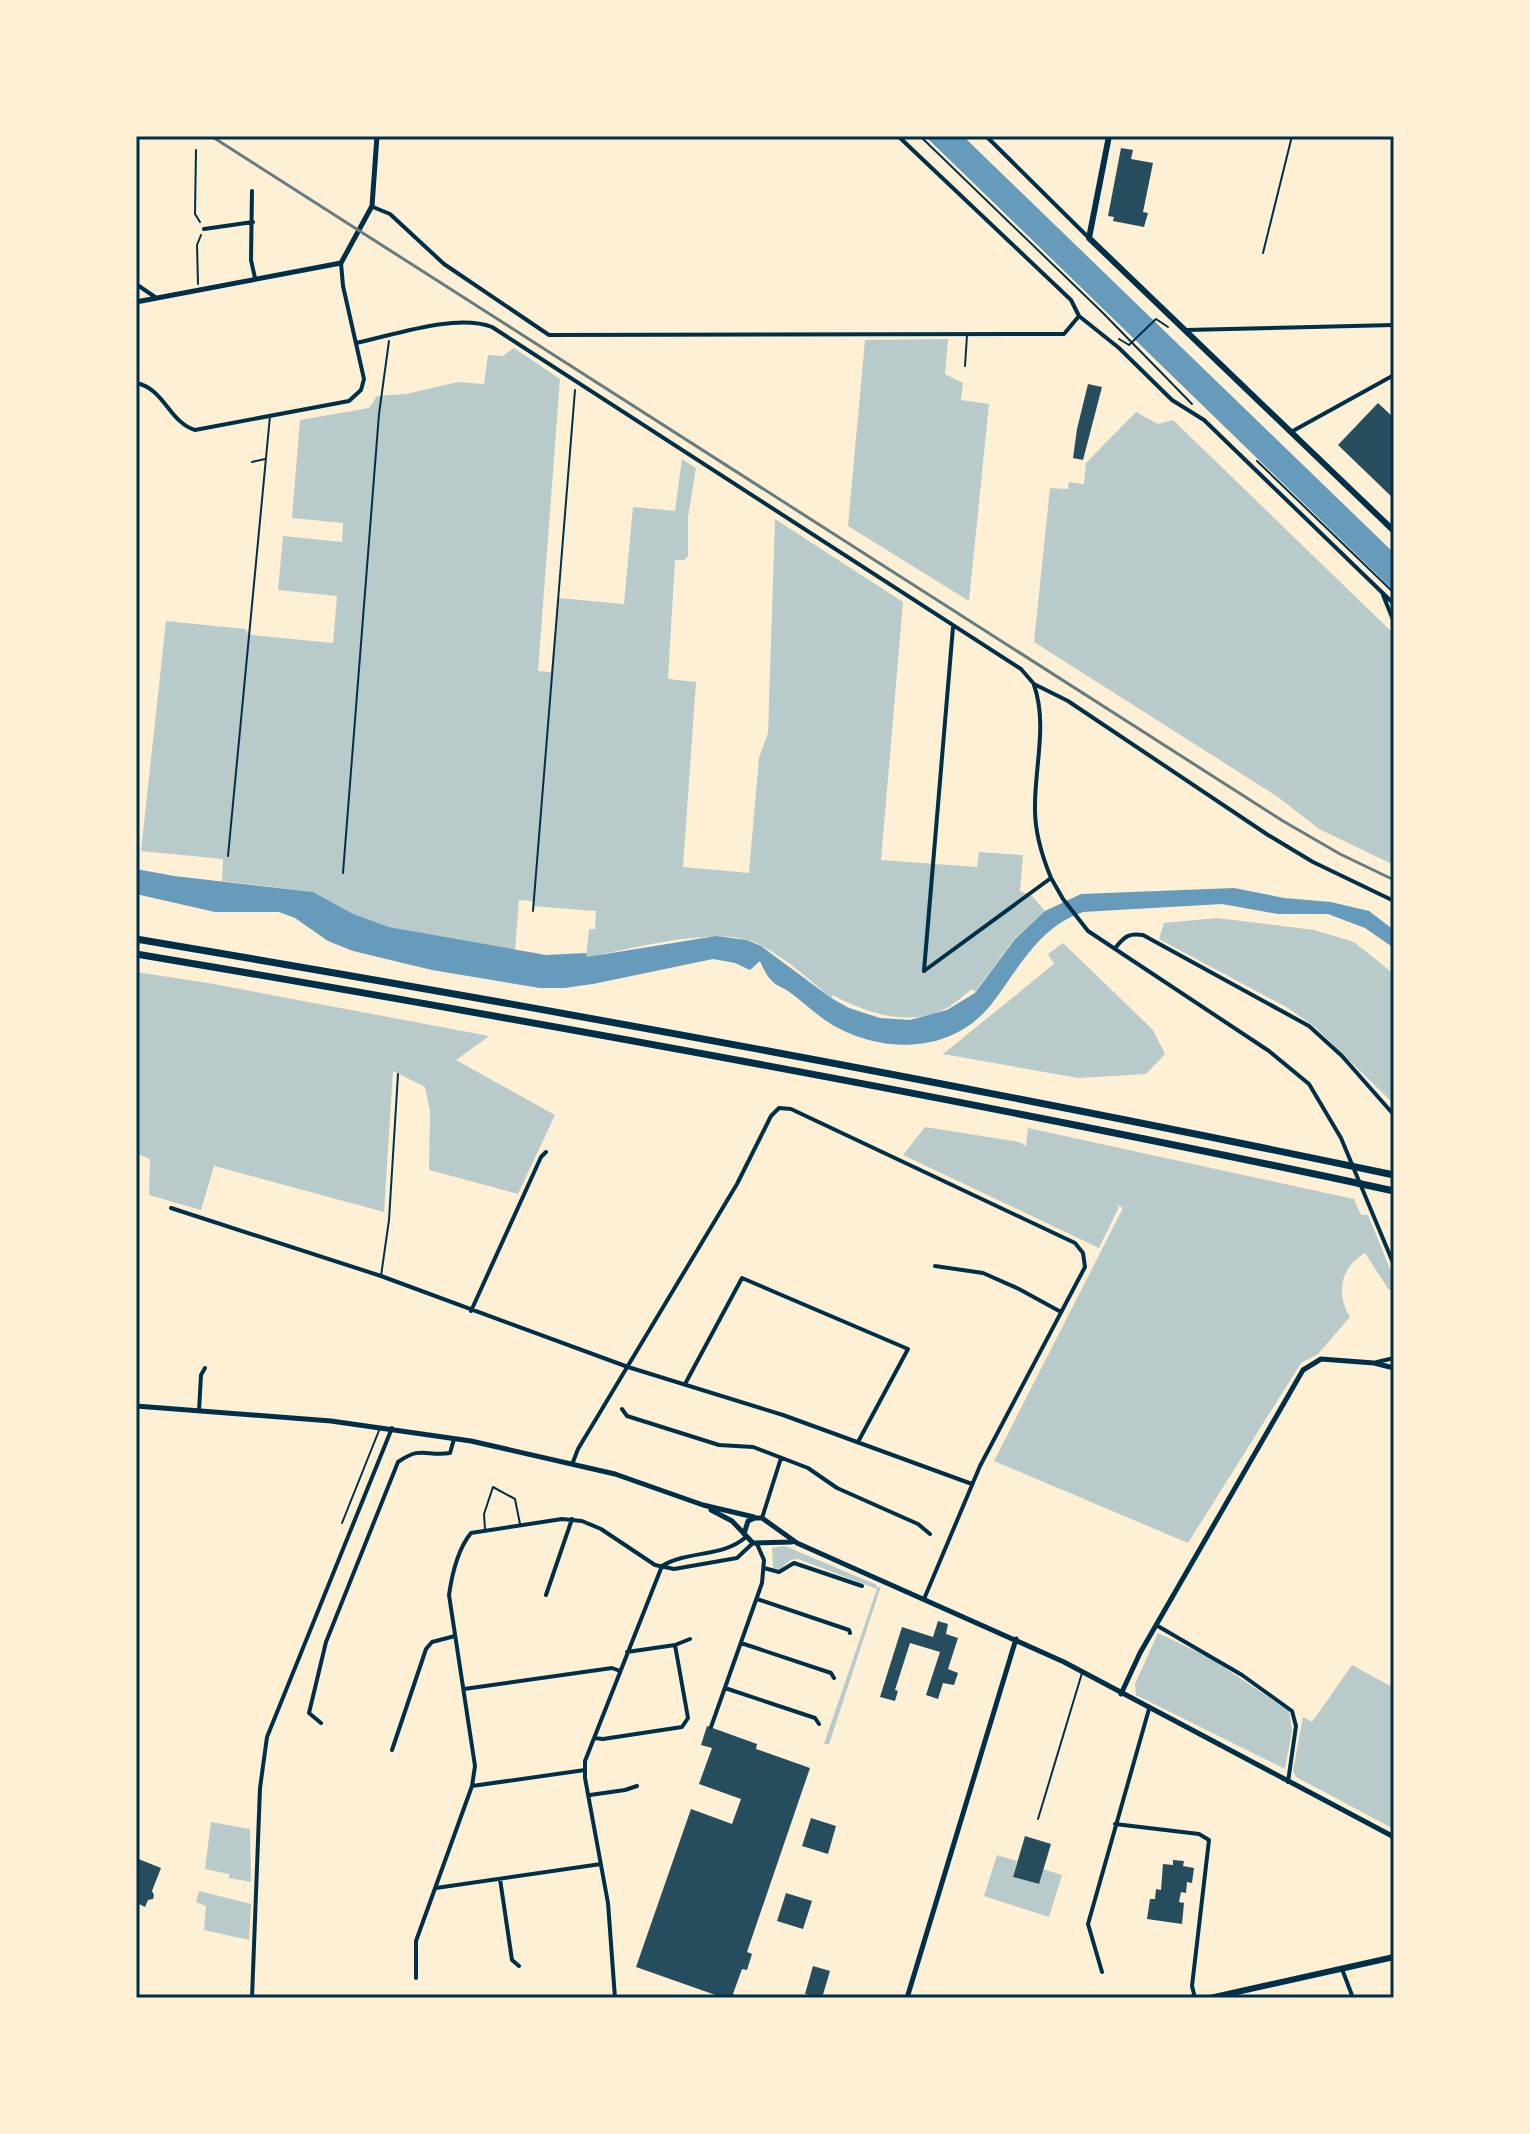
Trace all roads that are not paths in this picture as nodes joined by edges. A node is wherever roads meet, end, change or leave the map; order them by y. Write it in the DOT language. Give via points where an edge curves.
graph roads {
  1 [pos="377,136"];
  2 [pos="898,136"];
  3 [pos="986,136"];
  4 [pos="1109,136"];
  5 [pos="1292,136"];
  6 [pos="252,191"];
  7 [pos="372,206"];
  8 [pos="253,222"];
  9 [pos="204,229"];
  10 [pos="1089,238"];
  11 [pos="1263,253"];
  12 [pos="341,263"];
  13 [pos="255,278"];
  14 [pos="136,284"];
  15 [pos="155,297"];
  16 [pos="136,302"];
  17 [pos="1089,315"];
  18 [pos="1081,318"];
  19 [pos="1394,325"];
  20 [pos="1186,330"];
  21 [pos="967,334"];
  22 [pos="356,343"];
  23 [pos="965,366"];
  24 [pos="1394,375"];
  25 [pos="136,383"];
  26 [pos="270,416"];
  27 [pos="1291,432"];
  28 [pos="266,459"];
  29 [pos="252,462"];
  30 [pos="1394,531"];
  31 [pos="1383,593"];
  32 [pos="1394,604"];
  33 [pos="1394,622"];
  34 [pos="953,627"];
  35 [pos="1034,684"];
  36 [pos="228,856"];
  37 [pos="1051,878"];
  38 [pos="1394,901"];
  39 [pos="136,939"];
  40 [pos="1115,948"];
  41 [pos="136,954"];
  42 [pos="398,1074"];
  43 [pos="1394,1115"];
  44 [pos="546,1152"];
  45 [pos="1394,1175"];
  46 [pos="1394,1191"];
  47 [pos="171,1208"];
  48 [pos="1394,1265"];
  49 [pos="935,1266"];
  50 [pos="381,1276"];
  51 [pos="471,1311"];
  52 [pos="1061,1312"];
  53 [pos="1394,1358"];
  54 [pos="1374,1363"];
  55 [pos="628,1367"];
  56 [pos="205,1368"];
  57 [pos="1394,1368"];
  58 [pos="685,1384"];
  59 [pos="136,1406"];
  60 [pos="622,1409"];
  61 [pos="199,1411"];
  62 [pos="380,1427"];
  63 [pos="392,1428"];
  64 [pos="454,1439"];
  65 [pos="858,1442"];
  66 [pos="781,1458"];
  67 [pos="573,1462"];
  68 [pos="972,1484"];
  69 [pos="703,1505"];
  70 [pos="759,1518"];
  71 [pos="572,1519"];
  72 [pos="342,1523"];
  73 [pos="520,1526"];
  74 [pos="769,1526"];
  75 [pos="485,1531"];
  76 [pos="930,1534"];
  77 [pos="745,1536"];
  78 [pos="764,1542"];
  79 [pos="797,1543"];
  80 [pos="755,1544"];
  81 [pos="662,1566"];
  82 [pos="764,1568"];
  83 [pos="862,1586"];
  84 [pos="546,1595"];
  85 [pos="757,1599"];
  86 [pos="924,1599"];
  87 [pos="1156,1625"];
  88 [pos="850,1633"];
  89 [pos="455,1636"];
  90 [pos="690,1639"];
  91 [pos="1016,1639"];
  92 [pos="741,1643"];
  93 [pos="675,1645"];
  94 [pos="627,1652"];
  95 [pos="620,1671"];
  96 [pos="1083,1672"];
  97 [pos="834,1678"];
  98 [pos="725,1688"];
  99 [pos="463,1690"];
  100 [pos="1118,1692"];
  101 [pos="1149,1709"];
  102 [pos="321,1723"];
  103 [pos="819,1724"];
  104 [pos="711,1727"];
  105 [pos="594,1738"];
  106 [pos="392,1750"];
  107 [pos="585,1770"];
  108 [pos="1288,1782"];
  109 [pos="472,1786"];
  110 [pos="637,1786"];
  111 [pos="590,1795"];
  112 [pos="1038,1819"];
  113 [pos="1115,1824"];
  114 [pos="1394,1837"];
  115 [pos="601,1864"];
  116 [pos="500,1879"];
  117 [pos="436,1888"];
  118 [pos="1394,1957"];
  119 [pos="519,1966"];
  120 [pos="1342,1969"];
  121 [pos="1102,1972"];
  122 [pos="416,1978"];
  123 [pos="252,1998"];
  124 [pos="615,1998"];
  125 [pos="907,1998"];
  126 [pos="1195,1998"];
  127 [pos="1210,1998"];
  128 [pos="1353,1998"];
  1 -- 7 [label="street"];
  2 -- 18 [label="street" via="1071,300"];
  3 -- 10 [label="street"];
  4 -- 10 [label="main road"];
  5 -- 11 [label="lane"];
  6 -- 8 [label="street"];
  7 -- 12 [label="street"];
  7 -- 21 [label="street" via="385,210 444,264 549,335"];
  8 -- 9 [label="street"];
  8 -- 13 [label="street"];
  10 -- 20 [label="main road"];
  12 -- 13 [label="street"];
  12 -- 22 [label="street"];
  13 -- 15 [label="street"];
  14 -- 15 [label="street"];
  15 -- 16 [label="street"];
  17 -- 18 [label="street"];
  18 -- 21 [label="street" via="1064,334"];
  18 -- 31 [label="street" via="1104,333 1172,400 1204,420"];
  19 -- 20 [label="street"];
  20 -- 27 [label="main road"];
  21 -- 23 [label="lane"];
  22 -- 26 [label="street" via="364,379 354,398"];
  22 -- 34 [label="street" via="451,322 492,327"];
  24 -- 27 [label="street"];
  25 -- 26 [label="street" via="154,391 190,429"];
  26 -- 28 [label="lane"];
  27 -- 30 [label="main road"];
  28 -- 29 [label="lane"];
  28 -- 36 [label="lane"];
  31 -- 32 [label="street"];
  31 -- 33 [label="street"];
  34 -- 35 [label="street" via="1021,669"];
  34 -- 37 [label="street" via="924,971"];
  35 -- 37 [label="street" via="1040,719 1035,812"];
  35 -- 38 [label="street" via="1068,701 1279,842"];
  37 -- 40 [label="street" via="1088,931"];
  39 -- 45 [label="highway" via="840,1063"];
  40 -- 43 [label="street" via="1132,933 1143,935 1309,1026"];
  40 -- 48 [label="street" via="1269,1051 1321,1100"];
  41 -- 46 [label="highway" via="832,1077"];
  42 -- 50 [label="lane"];
  44 -- 51 [label="street"];
  47 -- 50 [label="street"];
  49 -- 52 [label="street" via="983,1273"];
  50 -- 51 [label="street"];
  51 -- 55 [label="street"];
  52 -- 55 [label="street" via="1085,1267 1075,1243 791,1109 779,1108"];
  52 -- 68 [label="street"];
  53 -- 54 [label="street"];
  54 -- 57 [label="street"];
  54 -- 87 [label="street" via="1321,1359 1303,1370"];
  55 -- 58 [label="street"];
  55 -- 67 [label="street"];
  56 -- 61 [label="street"];
  58 -- 65 [label="street"];
  58 -- 65 [label="street" via="742,1278 908,1349"];
  59 -- 61 [label="street"];
  60 -- 66 [label="street" via="627,1416 719,1445 753,1447"];
  61 -- 62 [label="street"];
  62 -- 63 [label="street"];
  62 -- 72 [label="lane"];
  63 -- 64 [label="street"];
  63 -- 123 [label="street" via="267,1737 260,1788"];
  64 -- 67 [label="street"];
  64 -- 102 [label="street" via="450,1453 420,1451 398,1462 326,1642 309,1713"];
  65 -- 68 [label="street"];
  66 -- 70 [label="street"];
  66 -- 76 [label="street"];
  67 -- 69 [label="street"];
  68 -- 86 [label="street"];
  69 -- 70 [label="street"];
  69 -- 77 [label="street" via="732,1521"];
  70 -- 74 [label="street"];
  70 -- 77 [label="street" via="748,1521"];
  71 -- 73 [label="street"];
  71 -- 81 [label="street" via="601,1529"];
  71 -- 84 [label="street"];
  73 -- 75 [label="street"];
  73 -- 75 [label="lane" via="515,1499 493,1487 484,1514"];
  74 -- 78 [label="street"];
  74 -- 79 [label="street"];
  75 -- 89 [label="street" via="471,1533 463,1543 452,1577"];
  77 -- 80 [label="street"];
  77 -- 81 [label="street" via="733,1548"];
  78 -- 79 [label="street"];
  78 -- 80 [label="street"];
  79 -- 86 [label="street"];
  80 -- 81 [label="street" via="737,1558 674,1569"];
  80 -- 82 [label="street"];
  81 -- 94 [label="street"];
  82 -- 83 [label="street" via="779,1572 794,1563"];
  82 -- 85 [label="street"];
  85 -- 88 [label="street"];
  85 -- 92 [label="street"];
  86 -- 91 [label="street"];
  87 -- 100 [label="street"];
  87 -- 108 [label="street" via="1259,1685 1292,1711 1296,1726"];
  89 -- 99 [label="street"];
  89 -- 106 [label="street" via="426,1649"];
  90 -- 93 [label="street"];
  91 -- 96 [label="street"];
  91 -- 125 [label="street"];
  92 -- 97 [label="street"];
  92 -- 98 [label="street"];
  93 -- 94 [label="street"];
  93 -- 105 [label="street" via="688,1718 682,1727"];
  94 -- 95 [label="street"];
  95 -- 99 [label="street"];
  95 -- 105 [label="street"];
  96 -- 100 [label="street"];
  96 -- 112 [label="lane"];
  98 -- 103 [label="street" via="815,1718"];
  98 -- 104 [label="street"];
  99 -- 109 [label="street" via="475,1766"];
  100 -- 101 [label="street"];
  101 -- 108 [label="street"];
  101 -- 113 [label="street"];
  105 -- 107 [label="street"];
  107 -- 109 [label="street"];
  107 -- 111 [label="street"];
  108 -- 114 [label="street"];
  109 -- 117 [label="street"];
  110 -- 111 [label="street"];
  111 -- 115 [label="street"];
  113 -- 121 [label="street" via="1088,1924"];
  113 -- 126 [label="street" via="1199,1834 1209,1840 1192,1986"];
  115 -- 116 [label="street"];
  115 -- 124 [label="street"];
  116 -- 117 [label="street"];
  116 -- 119 [label="street" via="512,1960"];
  117 -- 122 [label="street" via="416,1941"];
  118 -- 120 [label="main road"];
  120 -- 127 [label="main road"];
  120 -- 128 [label="street"];
}
